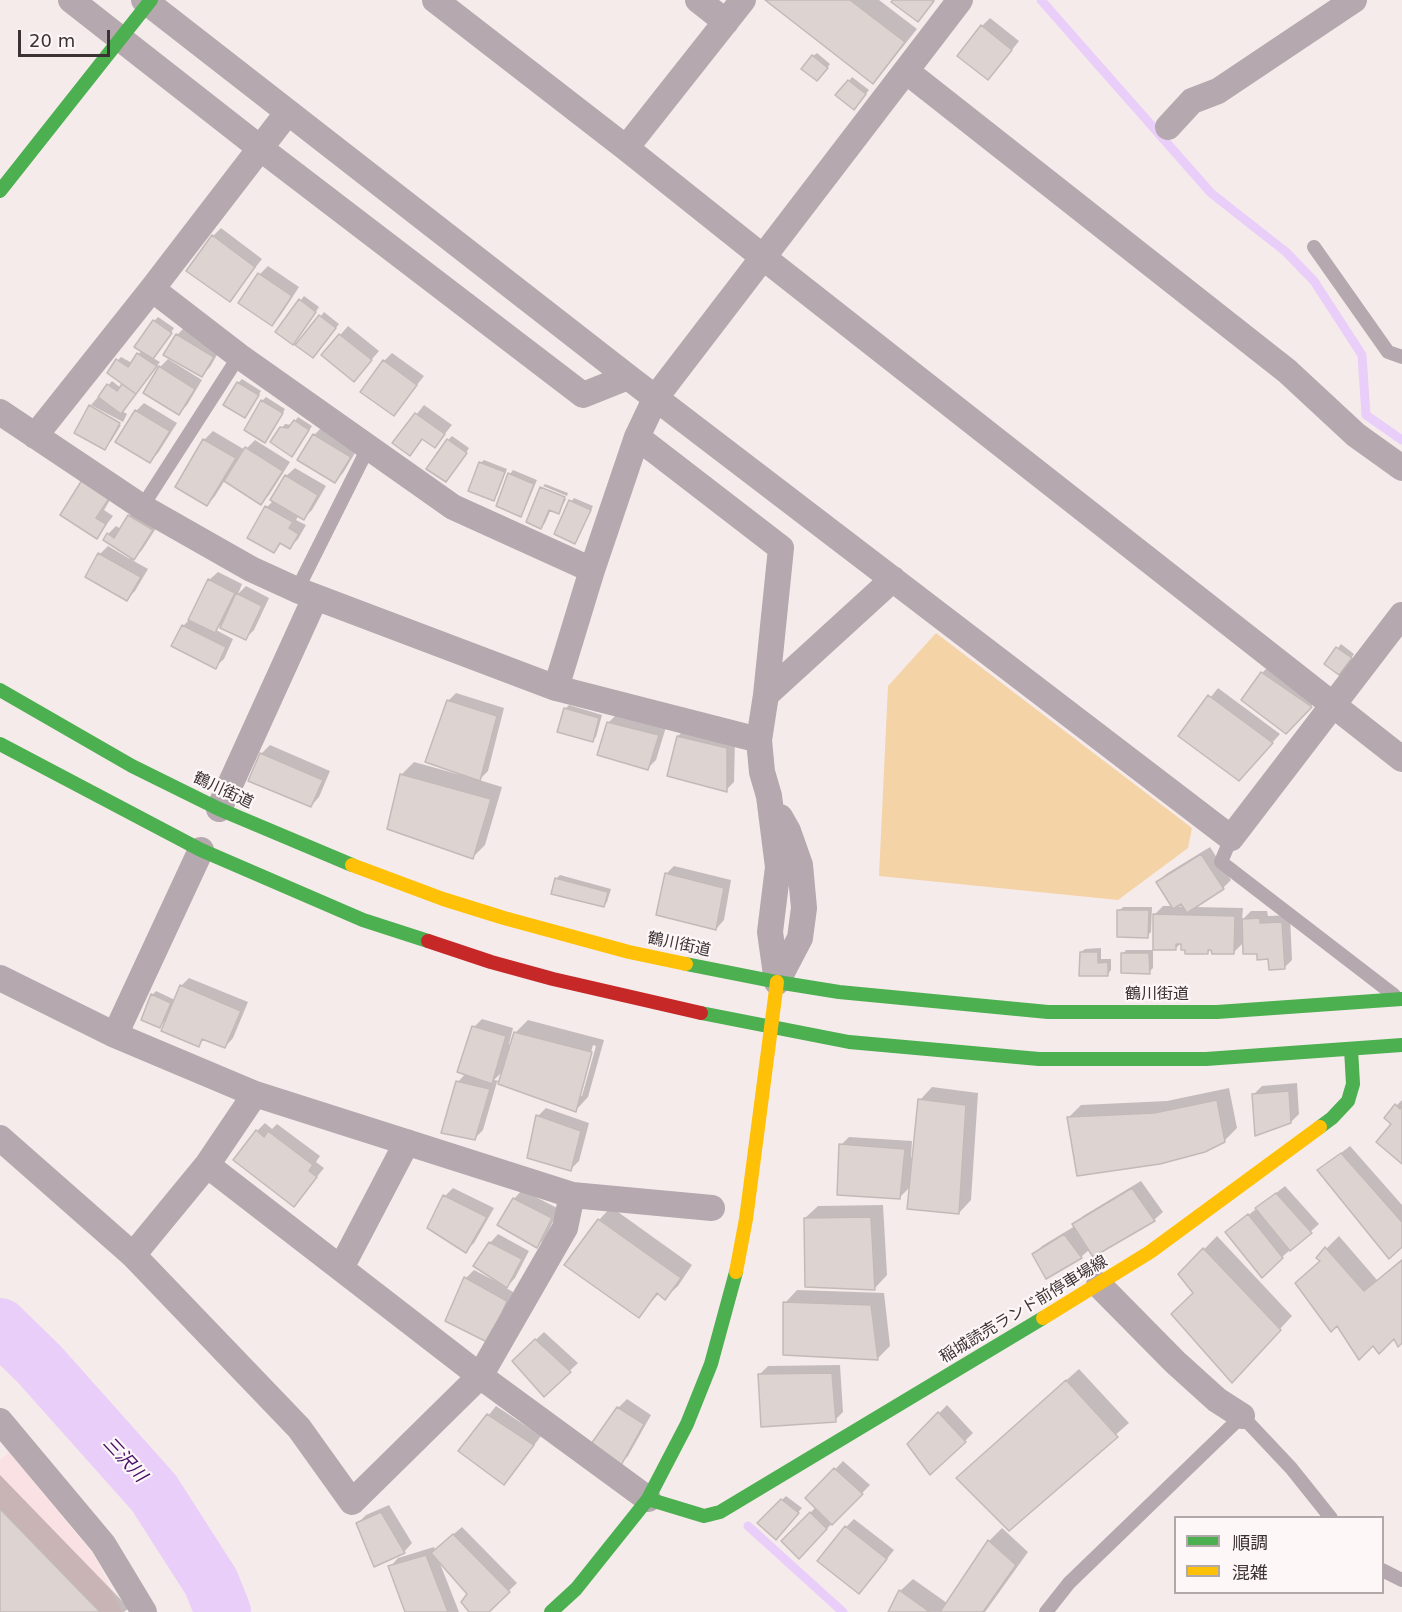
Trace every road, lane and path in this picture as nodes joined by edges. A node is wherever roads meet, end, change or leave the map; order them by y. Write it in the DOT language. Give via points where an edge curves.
graph roads {
  1 [pos="70,0"];
  2 [pos="435,0"];
  3 [pos="698,0"];
  4 [pos="743,0"];
  5 [pos="960,0"];
  6 [pos="1354,0"];
  7 [pos="148,1"];
  8 [pos="726,22"];
  9 [pos="119,38"];
  10 [pos="906,71"];
  11 [pos="288,112"];
  12 [pos="1168,127"];
  13 [pos="260,148"];
  14 [pos="626,148"];
  15 [pos="0,190"];
  16 [pos="1314,247"];
  17 [pos="764,258"];
  18 [pos="152,290"];
  19 [pos="239,356"];
  20 [pos="1402,357"];
  21 [pos="628,377"];
  22 [pos="656,397"];
  23 [pos="0,412"];
  24 [pos="35,436"];
  25 [pos="637,437"];
  26 [pos="368,448"];
  27 [pos="1402,468"];
  28 [pos="142,507"];
  29 [pos="592,570"];
  30 [pos="893,579"];
  31 [pos="306,594"];
  32 [pos="1402,615"];
  33 [pos="556,688"];
  34 [pos="0,690"];
  35 [pos="766,695"];
  36 [pos="1332,706"];
  37 [pos="759,740"];
  38 [pos="0,744"];
  39 [pos="1402,759"];
  40 [pos="219,809"];
  41 [pos="1231,838"];
  42 [pos="201,850"];
  43 [pos="0,978"];
  44 [pos="777,982"];
  45 [pos="1400,999"];
  46 [pos="771,1028"];
  47 [pos="115,1035"];
  48 [pos="1402,1045"];
  49 [pos="1351,1049"];
  50 [pos="255,1094"];
  51 [pos="0,1138"];
  52 [pos="407,1142"];
  53 [pos="207,1165"];
  54 [pos="572,1196"];
  55 [pos="712,1208"];
  56 [pos="132,1254"];
  57 [pos="341,1268"];
  58 [pos="1099,1285"];
  59 [pos="480,1376"];
  60 [pos="1242,1416"];
  61 [pos="0,1421"];
  62 [pos="648,1499"];
  63 [pos="1329,1516"];
  64 [pos="1384,1571"];
  65 [pos="1402,1580"];
  66 [pos="144,1612"];
  67 [pos="551,1612"];
  68 [pos="1046,1612"];
  1 -- 9 [label="street"];
  2 -- 14 [label="street"];
  3 -- 8 [label="street"];
  4 -- 8 [label="street"];
  5 -- 10 [label="street"];
  6 -- 12 [label="street" via="1218,91 1192,101"];
  7 -- 9 [label="main road"];
  7 -- 11 [label="street"];
  8 -- 14 [label="street"];
  9 -- 13 [label="street"];
  9 -- 15 [label="main road"];
  10 -- 17 [label="street"];
  10 -- 27 [label="street" via="1287,371 1356,435"];
  11 -- 13 [label="street"];
  11 -- 21 [label="street"];
  13 -- 18 [label="street"];
  13 -- 21 [label="street" via="583,395"];
  14 -- 17 [label="street"];
  16 -- 20 [label="lane" via="1388,352"];
  17 -- 22 [label="street"];
  17 -- 36 [label="street"];
  18 -- 19 [label="street"];
  18 -- 24 [label="street"];
  19 -- 26 [label="street"];
  19 -- 28 [label="lane"];
  21 -- 22 [label="street"];
  22 -- 25 [label="street"];
  22 -- 30 [label="street"];
  23 -- 24 [label="street"];
  24 -- 28 [label="street"];
  25 -- 29 [label="street"];
  25 -- 35 [label="street" via="782,548"];
  26 -- 29 [label="street" via="453,507"];
  26 -- 31 [label="lane"];
  28 -- 31 [label="street" via="251,569"];
  29 -- 33 [label="street"];
  30 -- 35 [label="street"];
  30 -- 41 [label="street"];
  31 -- 33 [label="street"];
  31 -- 40 [label="street"];
  32 -- 36 [label="street"];
  33 -- 37 [label="street"];
  34 -- 40 [label="main road, 鶴川街道" via="132,766"];
  35 -- 37 [label="street"];
  36 -- 39 [label="street"];
  36 -- 41 [label="street"];
  37 -- 44 [label="street" via="769,796 800,865 804,908 800,938"];
  38 -- 42 [label="main road"];
  40 -- 44 [label="main road, 鶴川街道" via="321,854 504,918 629,951"];
  41 -- 45 [label="lane" via="1221,862"];
  42 -- 46 [label="main road" via="363,920 491,962"];
  42 -- 47 [label="street"];
  43 -- 47 [label="street"];
  44 -- 45 [label="main road, 鶴川街道" via="887,999 1048,1012 1217,1012"];
  44 -- 46 [label="main road"];
  46 -- 49 [label="main road" via="870,1044 1039,1059 1206,1059"];
  46 -- 62 [label="main road" via="746,1219 722,1328 687,1424"];
  47 -- 50 [label="street"];
  48 -- 49 [label="main road"];
  49 -- 58 [label="main road, 稲城読売ランド前停車場線" via="1353,1084 1348,1101 1332,1118"];
  50 -- 52 [label="street"];
  50 -- 53 [label="street"];
  51 -- 56 [label="street"];
  52 -- 54 [label="street"];
  52 -- 57 [label="street"];
  53 -- 56 [label="street"];
  53 -- 57 [label="street"];
  54 -- 55 [label="street"];
  54 -- 59 [label="street" via="565,1228"];
  56 -- 59 [label="street" via="299,1428 352,1502"];
  57 -- 59 [label="street"];
  58 -- 60 [label="street" via="1175,1362 1217,1400"];
  58 -- 62 [label="main road, 稲城読売ランド前停車場線" via="720,1512 704,1516"];
  59 -- 62 [label="street"];
  60 -- 63 [label="lane" via="1291,1467"];
  60 -- 68 [label="lane" via="1070,1583"];
  61 -- 66 [label="street" via="104,1544"];
  62 -- 67 [label="main road" via="576,1589"];
  64 -- 65 [label="lane"];
}
